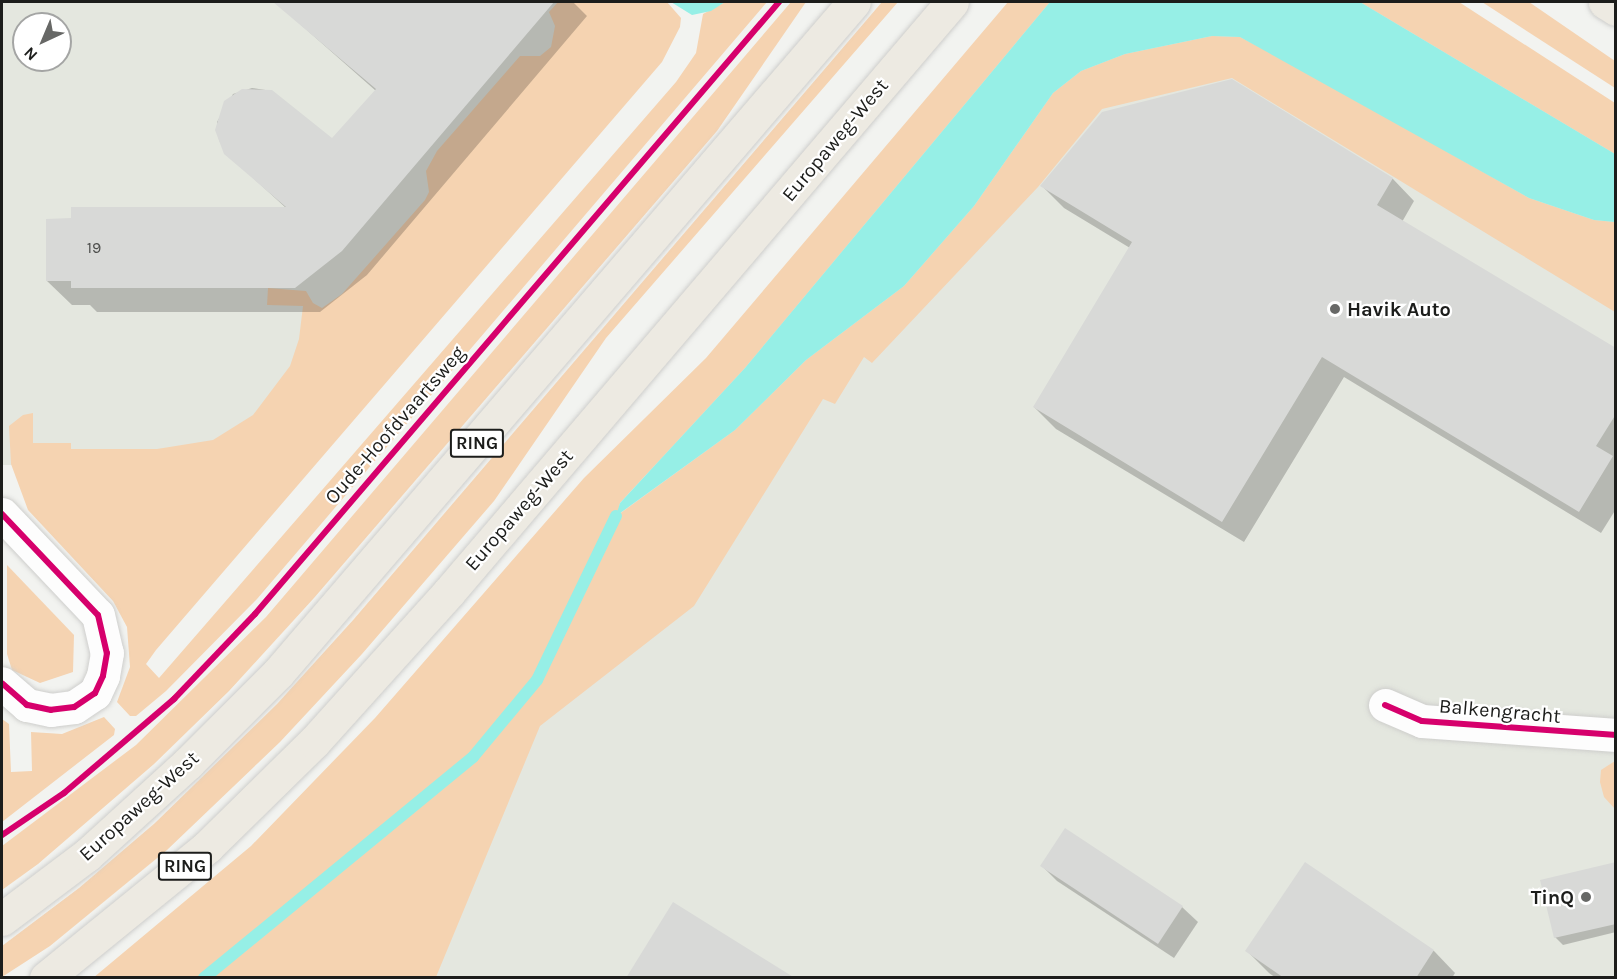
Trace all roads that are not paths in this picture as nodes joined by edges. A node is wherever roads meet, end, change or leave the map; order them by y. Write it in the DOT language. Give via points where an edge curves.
graph roads {
  1 [pos="854,2"];
  2 [pos="952,2"];
  3 [pos="1605,2"];
  4 [pos="1616,9"];
  5 [pos="2,514"];
  6 [pos="2,683"];
  7 [pos="1385,705"];
  8 [pos="1616,735"];
  9 [pos="2,919"];
  10 [pos="46,978"];
  1 -- 9 [label="main road, Europaweg-West / RING" via="278,673 189,763 87,855"];
  2 -- 10 [label="main road, Europaweg-West / RING" via="449,592 314,742 207,847 137,908"];
  3 -- 4 [label="main road"];
  5 -- 6 [label="street" via="98,615 107,652 95,693 74,706 51,710 27,705"];
  7 -- 8 [label="street, Balkengracht" via="1422,721"];
}
